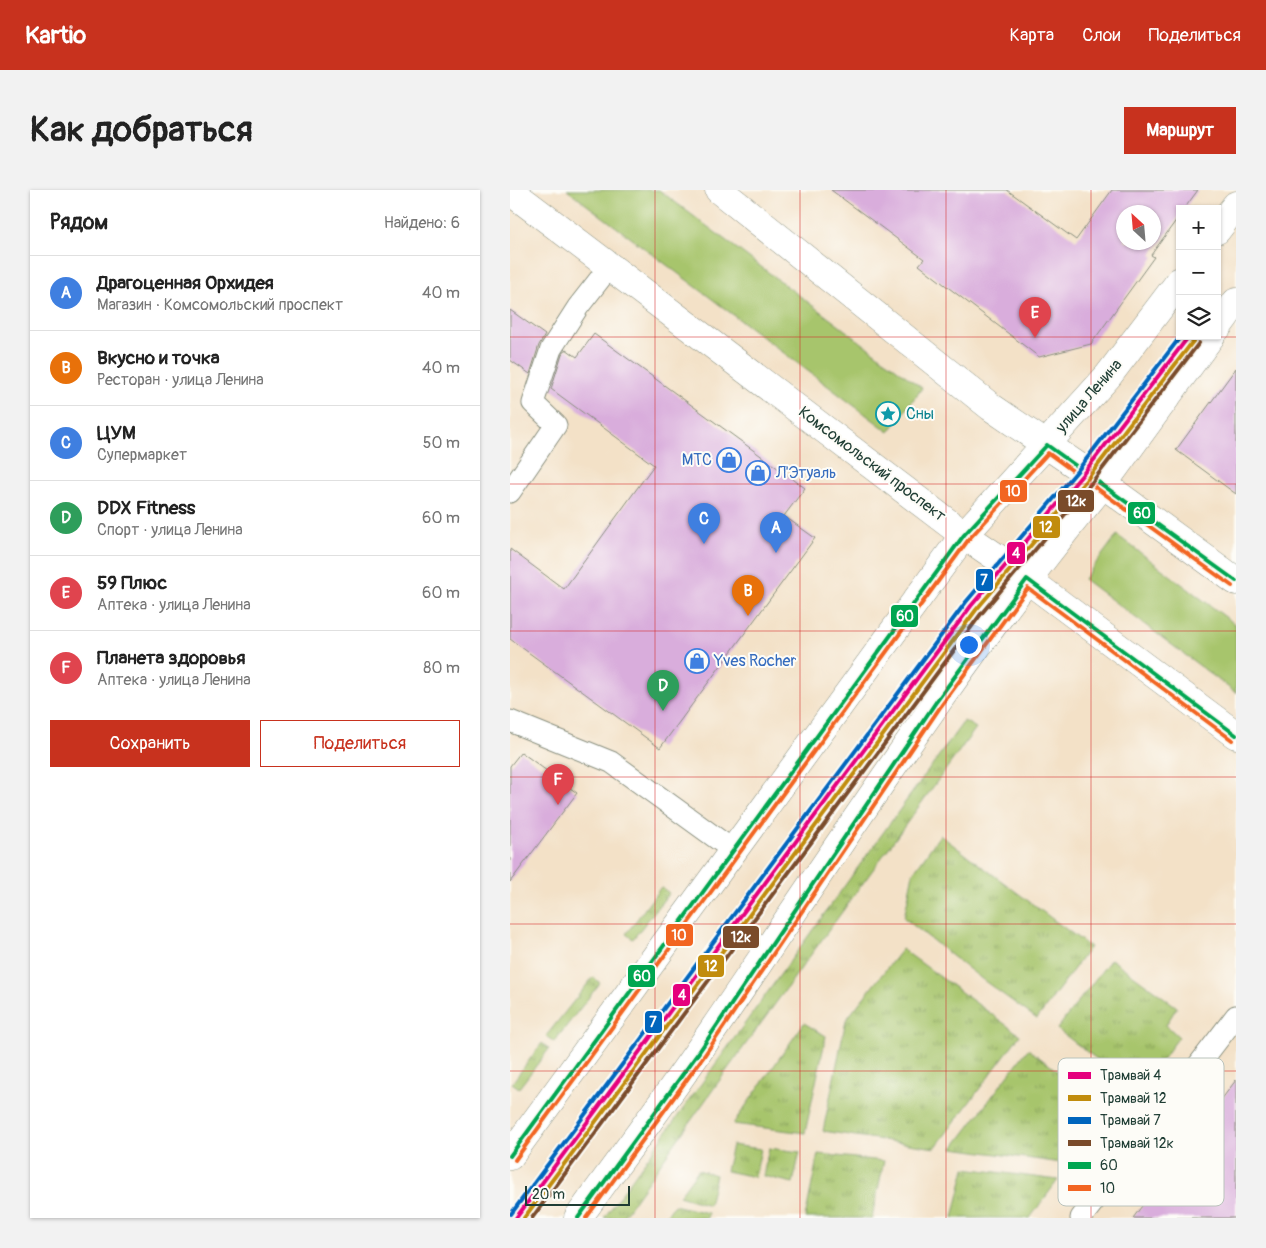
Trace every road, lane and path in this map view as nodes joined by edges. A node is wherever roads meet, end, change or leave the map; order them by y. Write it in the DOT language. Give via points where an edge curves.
graph roads {
  1 [pos="719,190"];
  2 [pos="510,191"];
  3 [pos="1236,205"];
  4 [pos="1221,225"];
  5 [pos="610,266"];
  6 [pos="1176,285"];
  7 [pos="1236,302"];
  8 [pos="1221,323"];
  9 [pos="1208,340"];
  10 [pos="1047,445"];
  11 [pos="1103,484"];
  12 [pos="510,492"];
  13 [pos="964,535"];
  14 [pos="1027,579"];
  15 [pos="1236,581"];
  16 [pos="511,723"];
  17 [pos="1236,735"];
  18 [pos="734,851"];
  19 [pos="1236,1017"];
  20 [pos="1204,1058"];
  21 [pos="510,1156"];
  22 [pos="1090,1206"];
  23 [pos="578,1218"];
  24 [pos="1081,1218"];
  1 -- 10 [label="main road" via="991,406"];
  2 -- 5 [label="main road, Комсомольский проспект"];
  3 -- 4 [label="main road"];
  5 -- 12 [label="lane" via="551,348 533,403 556,425"];
  5 -- 13 [label="main road, Комсомольский проспект"];
  6 -- 10 [label="main road, улица Ленина" via="1108,376"];
  7 -- 8 [label="main road"];
  9 -- 11 [label="main road"];
  10 -- 11 [label="main road"];
  10 -- 13 [label="main road, улица Ленина"];
  11 -- 14 [label="main road"];
  11 -- 15 [label="main road"];
  13 -- 14 [label="main road, Комсомольский проспект"];
  13 -- 18 [label="main road, улица Ленина"];
  14 -- 17 [label="main road, Комсомольский проспект"];
  14 -- 23 [label="main road" via="936,702 698,1052"];
  16 -- 18 [label="lane" via="611,762"];
  18 -- 21 [label="main road, улица Ленина"];
  19 -- 20 [label="lane"];
  22 -- 24 [label="lane"];
}
